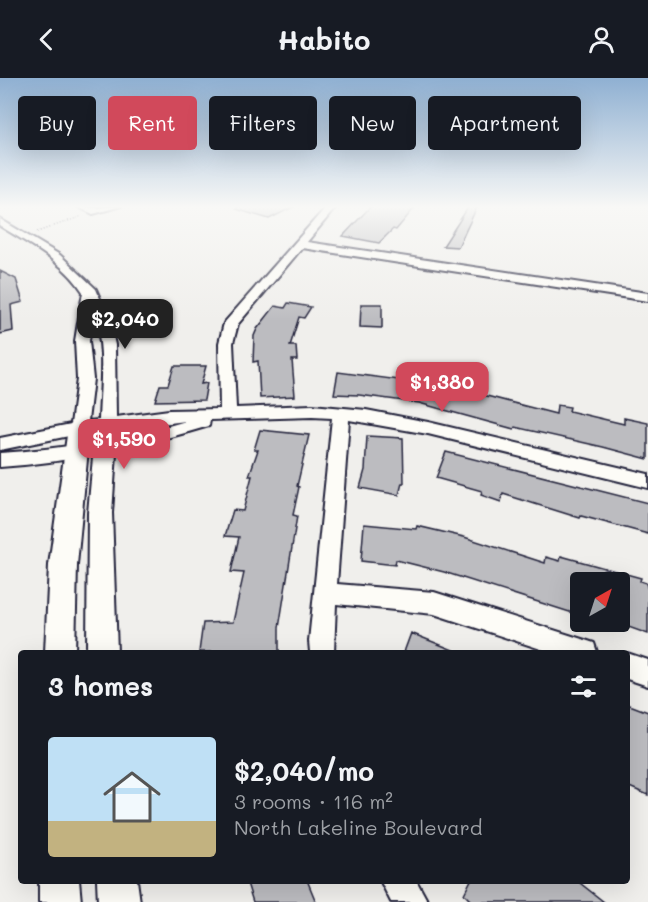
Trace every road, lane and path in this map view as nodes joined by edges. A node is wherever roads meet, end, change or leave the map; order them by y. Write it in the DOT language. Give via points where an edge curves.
graph roads {
  1 [pos="35,244"];
  2 [pos="300,244"];
  3 [pos="303,244"];
  4 [pos="90,289"];
  5 [pos="648,297"];
  6 [pos="228,414"];
  7 [pos="341,414"];
  8 [pos="106,434"];
  9 [pos="77,440"];
  10 [pos="0,444"];
  11 [pos="0,460"];
  12 [pos="648,481"];
  13 [pos="326,592"];
  14 [pos="60,650"];
  15 [pos="102,650"];
  16 [pos="322,650"];
  17 [pos="579,650"];
  18 [pos="630,667"];
  19 [pos="648,673"];
  20 [pos="59,884"];
  21 [pos="117,884"];
  22 [pos="399,884"];
  23 [pos="60,902"];
  24 [pos="119,902"];
  25 [pos="411,902"];
  1 -- 4 [label="street" via="69,266"];
  2 -- 6 [label="street" via="231,323 226,343"];
  3 -- 5 [label="street"];
  4 -- 8 [label="street" via="105,324 109,347"];
  4 -- 9 [label="street" via="82,340 85,379"];
  6 -- 7 [label="street"];
  6 -- 8 [label="street" via="146,438"];
  7 -- 12 [label="street" via="428,428"];
  7 -- 13 [label="street"];
  8 -- 9 [label="street"];
  8 -- 15 [label="main road" via="100,513"];
  9 -- 10 [label="street"];
  9 -- 11 [label="street" via="25,459"];
  9 -- 14 [label="main road" via="63,565"];
  13 -- 16 [label="street"];
  13 -- 17 [label="street" via="434,603"];
  18 -- 19 [label="street"];
  20 -- 23 [label="main road"];
  21 -- 24 [label="main road"];
  22 -- 25 [label="street"];
}
